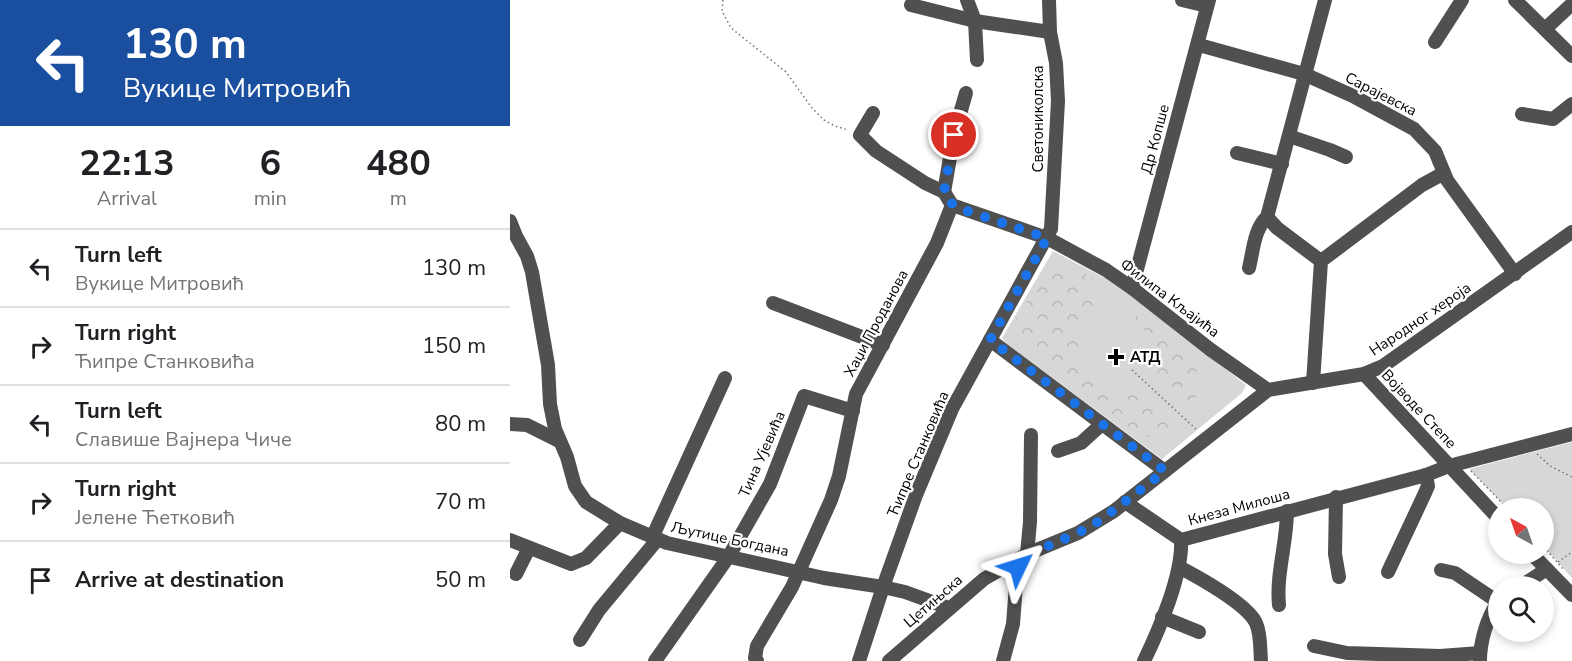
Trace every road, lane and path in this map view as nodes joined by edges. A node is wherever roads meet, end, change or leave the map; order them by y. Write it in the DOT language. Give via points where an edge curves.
graph roads {
  1 [pos="723,0"];
  2 [pos="967,0"];
  3 [pos="1049,0"];
  4 [pos="1182,0"];
  5 [pos="1325,0"];
  6 [pos="1462,0"];
  7 [pos="1515,0"];
  8 [pos="1208,3"];
  9 [pos="1572,4"];
  10 [pos="911,5"];
  11 [pos="975,21"];
  12 [pos="1545,29"];
  13 [pos="1050,32"];
  14 [pos="1434,42"];
  15 [pos="1199,45"];
  16 [pos="1572,56"];
  17 [pos="977,60"];
  18 [pos="1304,74"];
  19 [pos="966,93"];
  20 [pos="1572,104"];
  21 [pos="873,113"];
  22 [pos="1522,114"];
  23 [pos="860,135"];
  24 [pos="1289,136"];
  25 [pos="1237,153"];
  26 [pos="1346,157"];
  27 [pos="1282,164"];
  28 [pos="1444,173"];
  29 [pos="944,192"];
  30 [pos="952,205"];
  31 [pos="1267,217"];
  32 [pos="510,221"];
  33 [pos="1572,232"];
  34 [pos="1047,238"];
  35 [pos="1321,261"];
  36 [pos="1249,268"];
  37 [pos="1515,274"];
  38 [pos="1132,288"];
  39 [pos="773,303"];
  40 [pos="990,340"];
  41 [pos="883,345"];
  42 [pos="1132,370"];
  43 [pos="1364,374"];
  44 [pos="725,378"];
  45 [pos="1313,383"];
  46 [pos="1269,390"];
  47 [pos="853,411"];
  48 [pos="510,424"];
  49 [pos="1102,424"];
  50 [pos="1572,434"];
  51 [pos="1031,435"];
  52 [pos="1206,438"];
  53 [pos="559,441"];
  54 [pos="1544,449"];
  55 [pos="1058,451"];
  56 [pos="1449,466"];
  57 [pos="1469,469"];
  58 [pos="1165,471"];
  59 [pos="1426,475"];
  60 [pos="1572,477"];
  61 [pos="1336,497"];
  62 [pos="1497,498"];
  63 [pos="1125,502"];
  64 [pos="1488,507"];
  65 [pos="1287,511"];
  66 [pos="620,523"];
  67 [pos="654,539"];
  68 [pos="510,540"];
  69 [pos="1181,540"];
  70 [pos="530,548"];
  71 [pos="1572,552"];
  72 [pos="729,556"];
  73 [pos="1022,557"];
  74 [pos="1549,564"];
  75 [pos="1552,566"];
  76 [pos="1179,567"];
  77 [pos="1441,570"];
  78 [pos="1565,570"];
  79 [pos="800,571"];
  80 [pos="1388,572"];
  81 [pos="516,574"];
  82 [pos="1536,576"];
  83 [pos="1339,577"];
  84 [pos="883,587"];
  85 [pos="1488,595"];
  86 [pos="1572,595"];
  87 [pos="1279,605"];
  88 [pos="949,608"];
  89 [pos="1162,617"];
  90 [pos="1488,624"];
  91 [pos="1199,632"];
  92 [pos="580,640"];
  93 [pos="1314,646"];
  94 [pos="1480,657"];
  95 [pos="753,660"];
  96 [pos="655,661"];
  97 [pos="859,661"];
  98 [pos="889,661"];
  99 [pos="1003,661"];
  100 [pos="1144,661"];
  101 [pos="1261,661"];
  1 -- 23 [label="path" via="722,11 731,28 786,72 820,116"];
  2 -- 11 [label="street"];
  3 -- 13 [label="street, Светониколска"];
  4 -- 8 [label="street"];
  5 -- 18 [label="street"];
  6 -- 14 [label="street"];
  7 -- 12 [label="street"];
  8 -- 15 [label="street, Др Копше"];
  9 -- 12 [label="street"];
  10 -- 11 [label="street"];
  11 -- 13 [label="street"];
  11 -- 17 [label="street"];
  12 -- 16 [label="street"];
  13 -- 34 [label="street, Светониколска" via="1058,101 1053,216"];
  15 -- 18 [label="street, Сарајевска"];
  15 -- 38 [label="street, Др Копше"];
  18 -- 24 [label="street"];
  18 -- 28 [label="street, Сарајевска" via="1414,129 1435,151"];
  19 -- 29 [label="street"];
  20 -- 22 [label="street" via="1553,119"];
  21 -- 23 [label="street"];
  23 -- 29 [label="street" via="882,155"];
  24 -- 26 [label="street"];
  24 -- 27 [label="street"];
  25 -- 27 [label="street"];
  27 -- 31 [label="street"];
  28 -- 35 [label="street" via="1422,185"];
  28 -- 37 [label="street, Сарајевска"];
  29 -- 30 [label="street"];
  30 -- 34 [label="street, Филипа Кљајића"];
  30 -- 41 [label="street, Хаџи Проданова" via="937,243"];
  31 -- 35 [label="street"];
  31 -- 36 [label="street" via="1258,231"];
  32 -- 53 [label="street, Љутице Богдана" via="532,272 548,365 550,404"];
  33 -- 37 [label="street, Народног хероја"];
  34 -- 38 [label="street, Филипа Кљајића"];
  34 -- 40 [label="street, Ћипре Станковића"];
  35 -- 45 [label="street"];
  37 -- 43 [label="street, Народног хероја" via="1383,366"];
  38 -- 46 [label="street, Филипа Кљајића"];
  39 -- 41 [label="street"];
  40 -- 49 [label="street"];
  40 -- 84 [label="street, Ћипре Станковића" via="952,409"];
  41 -- 47 [label="street, Хаџи Проданова" via="856,394"];
  42 -- 52 [label="path"];
  43 -- 45 [label="street, Народног хероја"];
  43 -- 56 [label="street, Војводе Степе"];
  44 -- 67 [label="street"];
  45 -- 46 [label="street, Народног хероја"];
  46 -- 52 [label="street, Цетињска"];
  47 -- 72 [label="street, Тина Ујевића" via="804,396 770,484"];
  47 -- 79 [label="street, Хаџи Проданова" via="839,476"];
  48 -- 53 [label="street" via="527,425"];
  49 -- 55 [label="street" via="1081,443"];
  49 -- 58 [label="street"];
  50 -- 56 [label="street, Кнеза Милоша"];
  51 -- 73 [label="street" via="1030,522"];
  52 -- 58 [label="street, Цетињска"];
  53 -- 66 [label="street, Љутице Богдана" via="581,496"];
  54 -- 60 [label="path" via="1534,452"];
  56 -- 59 [label="street, Кнеза Милоша"];
  56 -- 64 [label="street, Војводе Степе"];
  57 -- 62 [label="path"];
  58 -- 63 [label="street, Цетињска"];
  59 -- 61 [label="street, Кнеза Милоша"];
  59 -- 80 [label="street" via="1428,486"];
  61 -- 65 [label="street, Кнеза Милоша"];
  61 -- 83 [label="street" via="1335,554"];
  63 -- 69 [label="street, Кнеза Милоша"];
  63 -- 73 [label="street, Цетињска" via="1078,533"];
  65 -- 69 [label="street, Кнеза Милоша"];
  65 -- 87 [label="street"];
  66 -- 67 [label="street, Љутице Богдана"];
  66 -- 70 [label="street" via="585,558 571,564"];
  67 -- 72 [label="street, Љутице Богдана"];
  67 -- 92 [label="street"];
  68 -- 70 [label="street"];
  69 -- 76 [label="street"];
  70 -- 81 [label="street"];
  71 -- 75 [label="path"];
  72 -- 79 [label="street, Љутице Богдана"];
  72 -- 96 [label="street, Тина Ујевића"];
  73 -- 88 [label="street, Цетињска" via="984,579"];
  73 -- 99 [label="street" via="1013,624"];
  74 -- 75 [label="street"];
  75 -- 78 [label="path"];
  75 -- 82 [label="street"];
  75 -- 86 [label="street"];
  76 -- 89 [label="street"];
  76 -- 101 [label="street" via="1236,603 1252,618 1258,629"];
  77 -- 85 [label="street" via="1455,573"];
  79 -- 84 [label="street, Љутице Богдана"];
  79 -- 95 [label="street, Хаџи Проданова" via="757,646"];
  84 -- 88 [label="street, Љутице Богдана"];
  84 -- 97 [label="street, Ћипре Станковића"];
  88 -- 98 [label="street, Цетињска"];
  89 -- 91 [label="street"];
  89 -- 100 [label="street"];
  90 -- 94 [label="street"];
  93 -- 94 [label="street" via="1347,653"];
}
